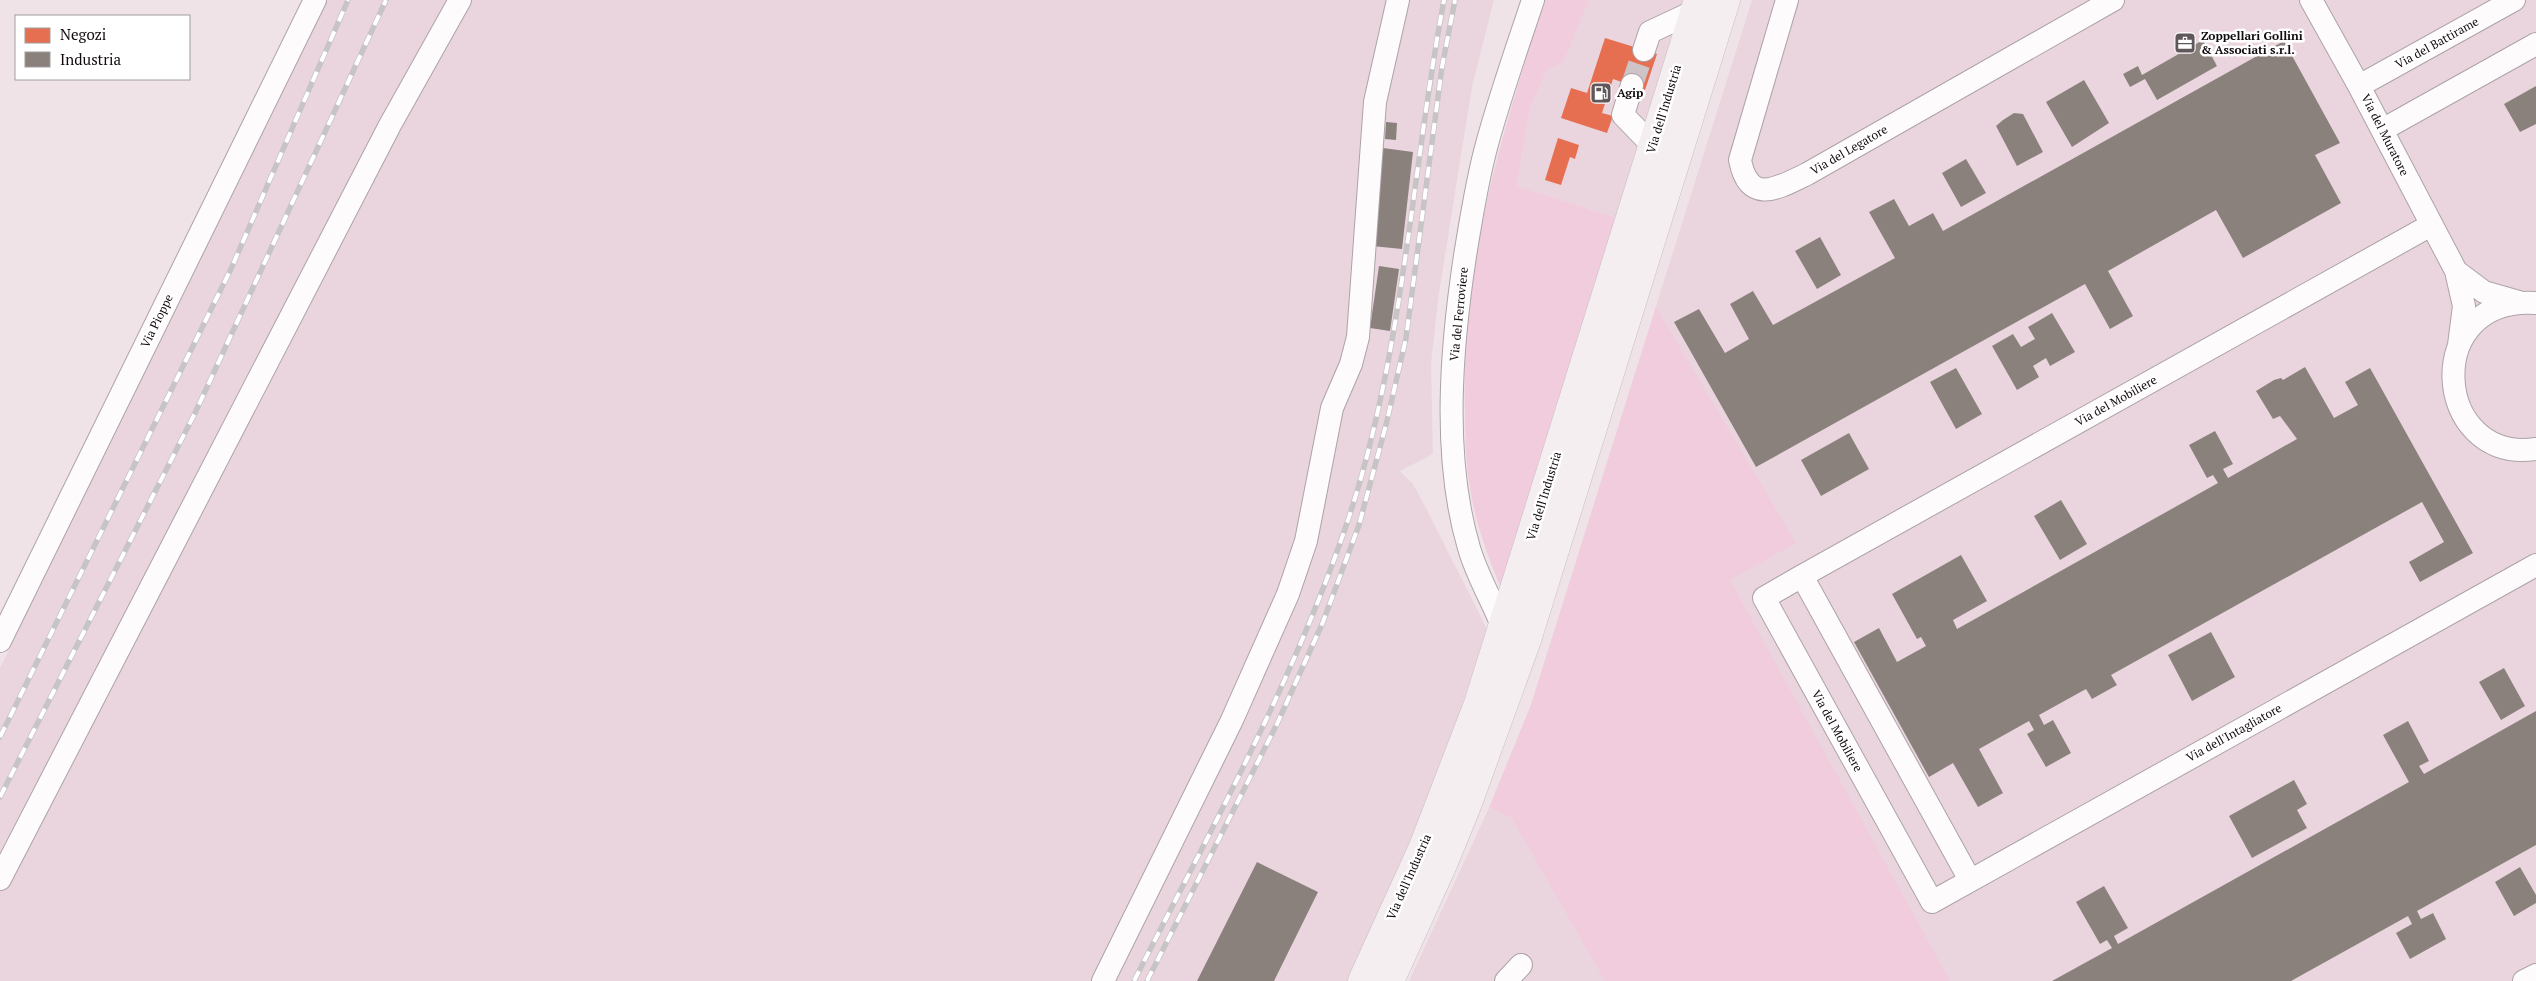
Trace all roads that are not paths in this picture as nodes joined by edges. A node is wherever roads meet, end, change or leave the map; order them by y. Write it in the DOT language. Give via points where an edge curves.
graph roads {
  1 [pos="315,0"];
  2 [pos="460,0"];
  3 [pos="1398,0"];
  4 [pos="1532,0"];
  5 [pos="1726,0"];
  6 [pos="1787,0"];
  7 [pos="2112,0"];
  8 [pos="2312,0"];
  9 [pos="2514,0"];
  10 [pos="1697,5"];
  11 [pos="2536,44"];
  12 [pos="1644,50"];
  13 [pos="1632,85"];
  14 [pos="2359,86"];
  15 [pos="2382,130"];
  16 [pos="1653,146"];
  17 [pos="2431,225"];
  18 [pos="2456,272"];
  19 [pos="2528,303"];
  20 [pos="2459,345"];
  21 [pos="2533,452"];
  22 [pos="2536,565"];
  23 [pos="1802,576"];
  24 [pos="1503,628"];
  25 [pos="0,641"];
  26 [pos="0,879"];
  27 [pos="1970,880"];
  28 [pos="1932,902"];
  29 [pos="2536,975"];
  30 [pos="1103,981"];
  31 [pos="1362,981"];
  32 [pos="1390,981"];
  33 [pos="2524,981"];
  1 -- 25 [label="street, Via Pioppe"];
  2 -- 26 [label="street" via="390,125"];
  3 -- 30 [label="street" via="1375,102 1358,337 1351,364 1332,408 1306,541 1288,594 1232,720"];
  4 -- 24 [label="street, Via del Ferroviere" via="1486,146 1468,234 1453,365 1452,431 1469,549"];
  5 -- 32 [label="main road, Via dell'Industria" via="1527,640 1468,804"];
  6 -- 7 [label="street, Via del Legatore" via="1740,160 1743,174 1752,186 1763,190 1775,189 1807,174"];
  8 -- 14 [label="street, Via del Muratore"];
  9 -- 14 [label="street, Via del Battirame"];
  10 -- 12 [label="street" via="1650,32"];
  10 -- 16 [label="main road, Via dell'Industria"];
  11 -- 15 [label="street"];
  13 -- 16 [label="street" via="1623,115"];
  14 -- 15 [label="street, Via del Muratore"];
  15 -- 17 [label="street, Via del Muratore"];
  16 -- 24 [label="main road, Via dell'Industria"];
  17 -- 18 [label="street, Via del Muratore"];
  17 -- 23 [label="street, Via del Mobiliere"];
  18 -- 19 [label="street, Via del Muratore" via="2484,292"];
  18 -- 20 [label="street, Via del Muratore" via="2464,306"];
  19 -- 20 [label="street" via="2494,309 2474,324"];
  20 -- 21 [label="street" via="2452,369 2453,385 2464,416 2480,435 2502,447"];
  22 -- 27 [label="street, Via dell'Intagliatore"];
  23 -- 27 [label="street"];
  23 -- 28 [label="street, Via del Mobiliere" via="1764,598"];
  24 -- 31 [label="main road, Via dell'Industria" via="1478,704 1426,838"];
  27 -- 28 [label="street, Via dell'Intagliatore"];
  29 -- 33 [label="street"];
}
